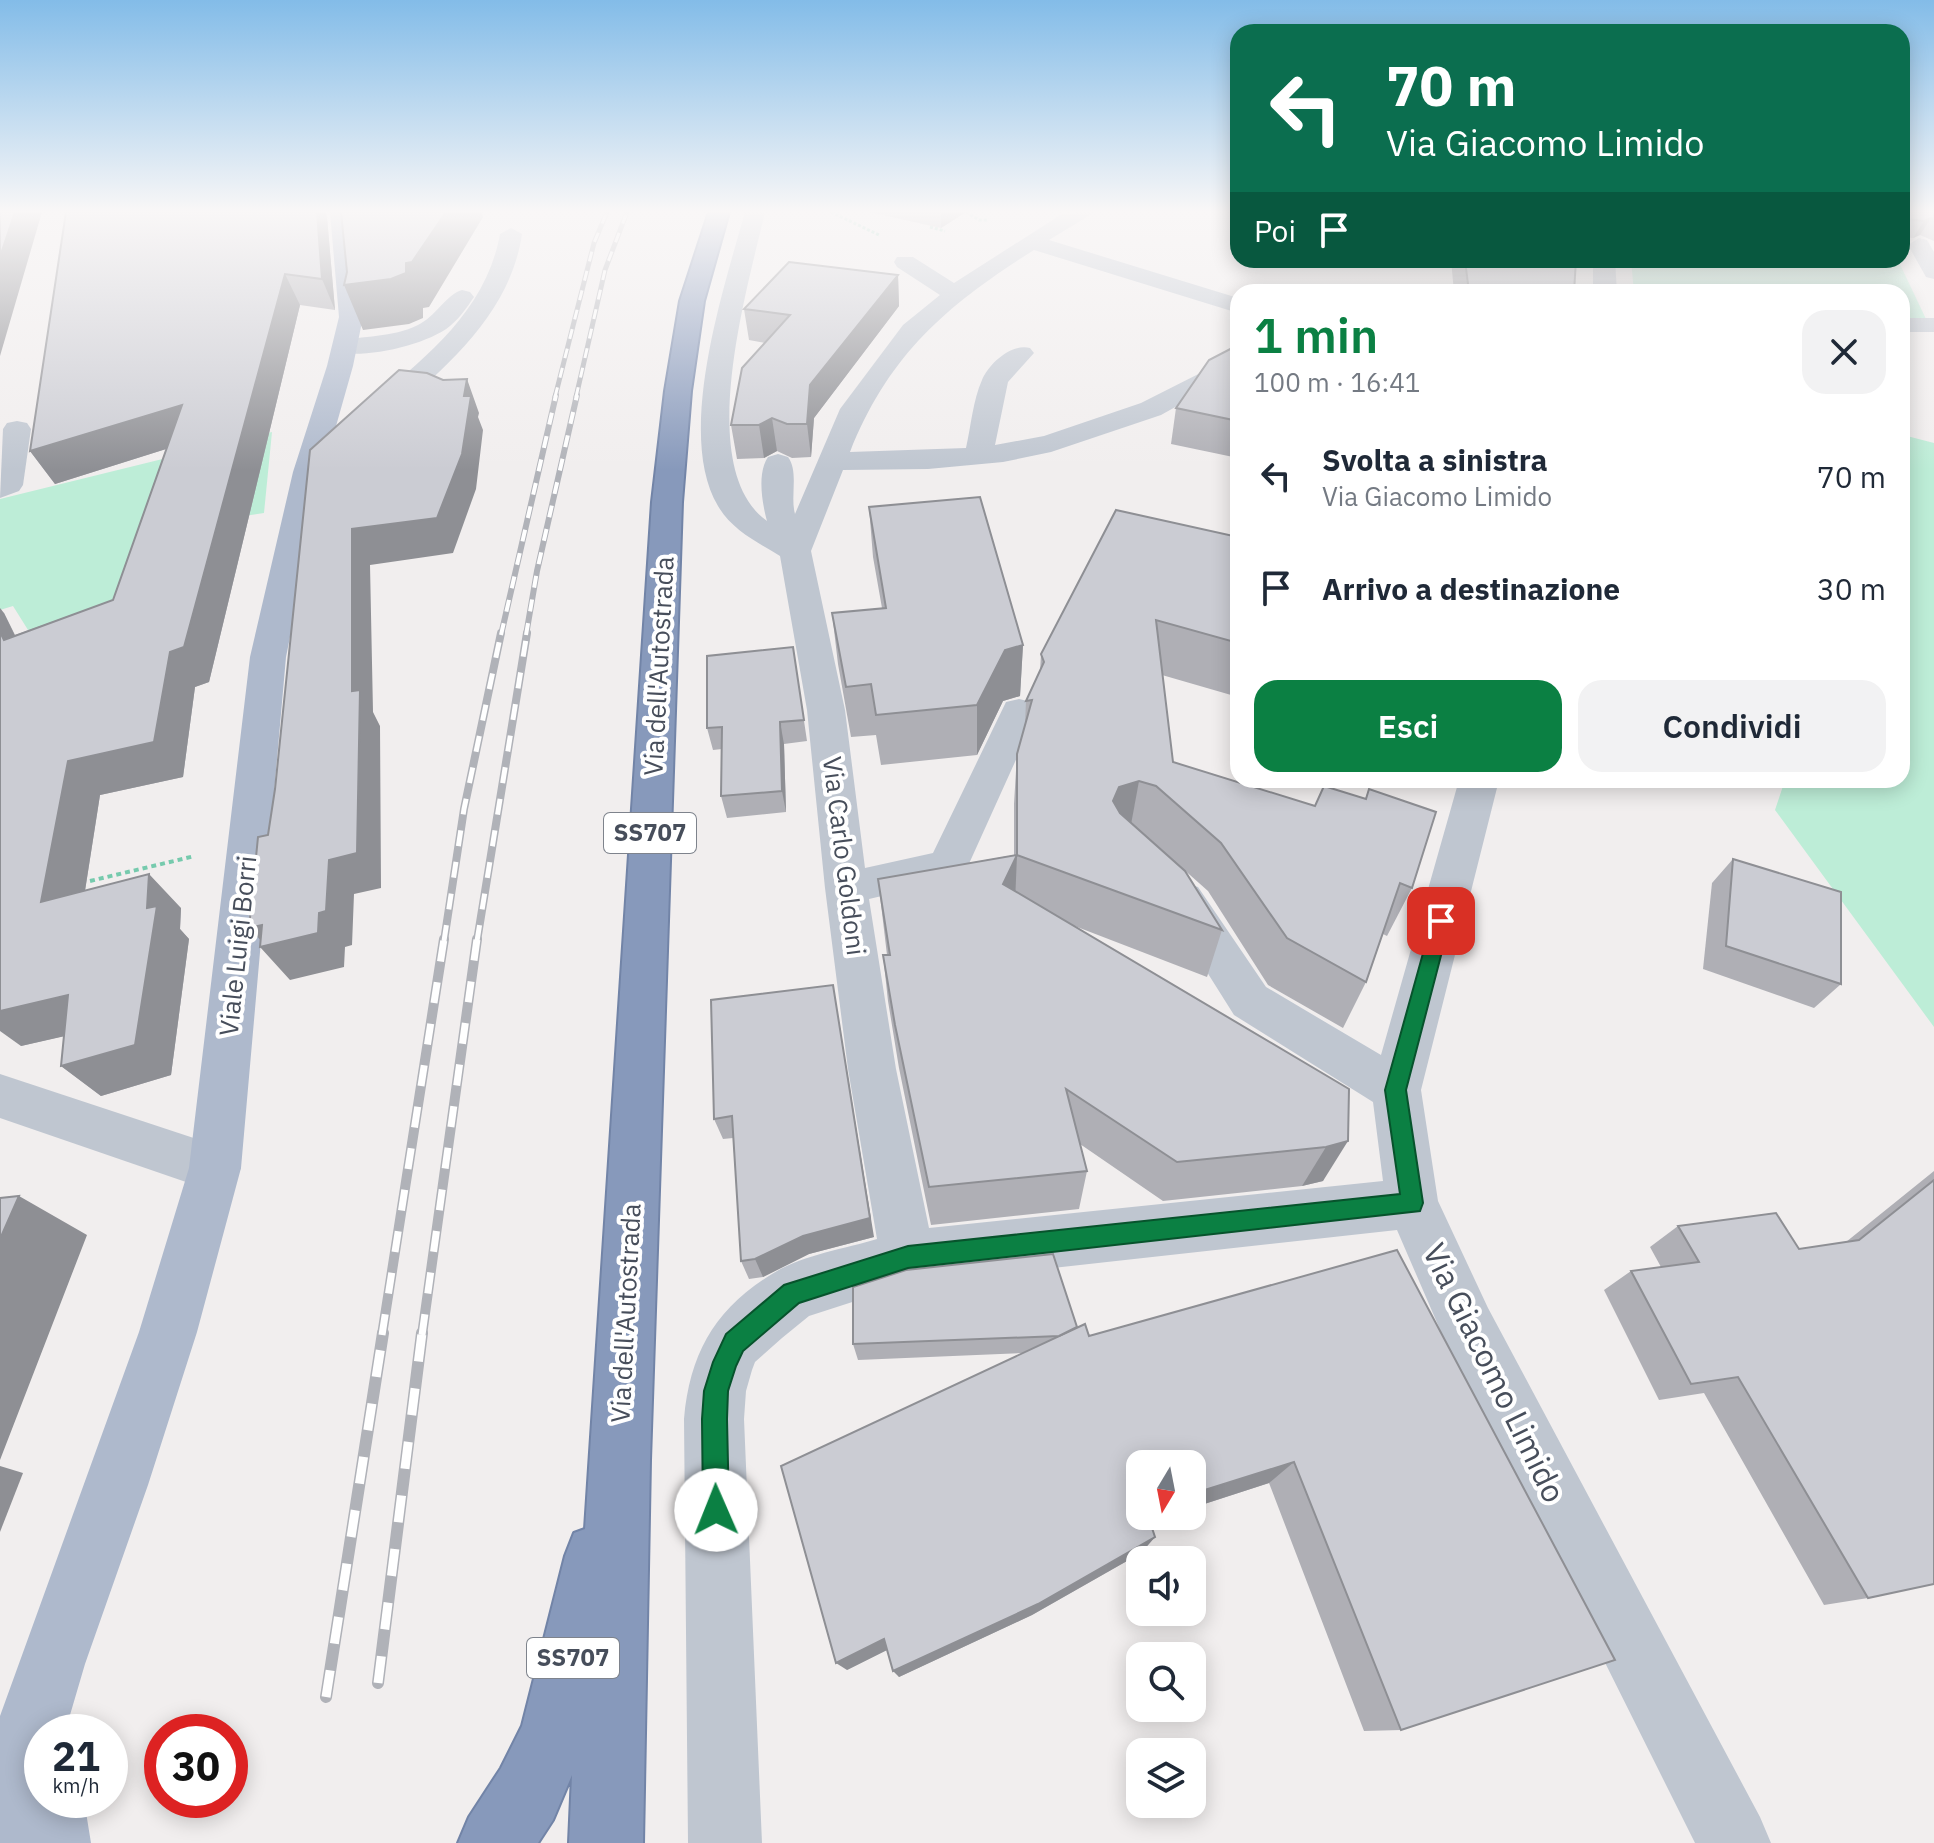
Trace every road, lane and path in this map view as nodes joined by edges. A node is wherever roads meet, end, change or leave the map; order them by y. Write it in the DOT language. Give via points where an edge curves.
graph roads {
  1 [pos="350,298"];
  2 [pos="461,298"];
  3 [pos="489,298"];
  4 [pos="693,298"];
  5 [pos="735,298"];
  6 [pos="950,298"];
  7 [pos="1910,325"];
  8 [pos="1934,325"];
  9 [pos="1021,353"];
  10 [pos="343,357"];
  11 [pos="437,359"];
  12 [pos="1230,366"];
  13 [pos="17,429"];
  14 [pos="979,455"];
  15 [pos="835,461"];
  16 [pos="778,463"];
  17 [pos="308,472"];
  18 [pos="0,489"];
  19 [pos="793,550"];
  20 [pos="1019,711"];
  21 [pos="1477,788"];
  22 [pos="200,855"];
  23 [pos="1149,867"];
  24 [pos="90,881"];
  25 [pos="846,888"];
  26 [pos="1396,1090"];
  27 [pos="0,1096"];
  28 [pos="215,1168"];
  29 [pos="1412,1203"];
  30 [pos="908,1257"];
  31 [pos="619,1460"];
  32 [pos="51,1664"];
  33 [pos="50,1714"];
  34 [pos="51,1818"];
  35 [pos="0,1830"];
  36 [pos="54,1843"];
  37 [pos="495,1843"];
  38 [pos="606,1843"];
  39 [pos="725,1843"];
  40 [pos="1734,1843"];
  1 -- 10 [label="main road, Viale Luigi Borri"];
  2 -- 10 [label="street" via="453,313 432,329"];
  3 -- 11 [label="street"];
  4 -- 31 [label="highway, Via dell'Autostrada / SS707" via="667,502"];
  5 -- 19 [label="street" via="714,423 715,465 730,503 746,522"];
  6 -- 15 [label="street" via="912,330 854,409"];
  7 -- 8 [label="street"];
  9 -- 14 [label="street" via="995,380"];
  10 -- 11 [label="street" via="380,370"];
  10 -- 17 [label="main road, Viale Luigi Borri"];
  11 -- 17 [label="street"];
  12 -- 14 [label="street" via="1151,409 1051,443"];
  13 -- 18 [label="street" via="8,485"];
  14 -- 15 [label="street"];
  15 -- 19 [label="street"];
  16 -- 19 [label="street, Via Carlo Goldoni" via="777,504"];
  17 -- 28 [label="main road, Viale Luigi Borri" via="268,657"];
  19 -- 25 [label="street, Via Carlo Goldoni" via="826,710"];
  20 -- 25 [label="street" via="948,866"];
  21 -- 26 [label="street, Via Giacomo Limido"];
  22 -- 24 [label="path"];
  23 -- 26 [label="street" via="1190,905 1250,1001"];
  25 -- 30 [label="street, Via Carlo Goldoni" via="872,1069"];
  26 -- 29 [label="street, Via Giacomo Limido"];
  27 -- 28 [label="street"];
  28 -- 32 [label="main road, Viale Luigi Borri" via="163,1346"];
  29 -- 30 [label="street"];
  29 -- 40 [label="street, Via Giacomo Limido" via="1468,1328"];
  30 -- 39 [label="street" via="793,1293 735,1342 725,1362 714,1419"];
  31 -- 37 [label="highway, SS707" via="555,1733 527,1794"];
  31 -- 38 [label="highway, SS707"];
  32 -- 33 [label="main road, Viale Luigi Borri"];
  32 -- 35 [label="main road, Viale Luigi Borri"];
  34 -- 36 [label="main road"];
}
